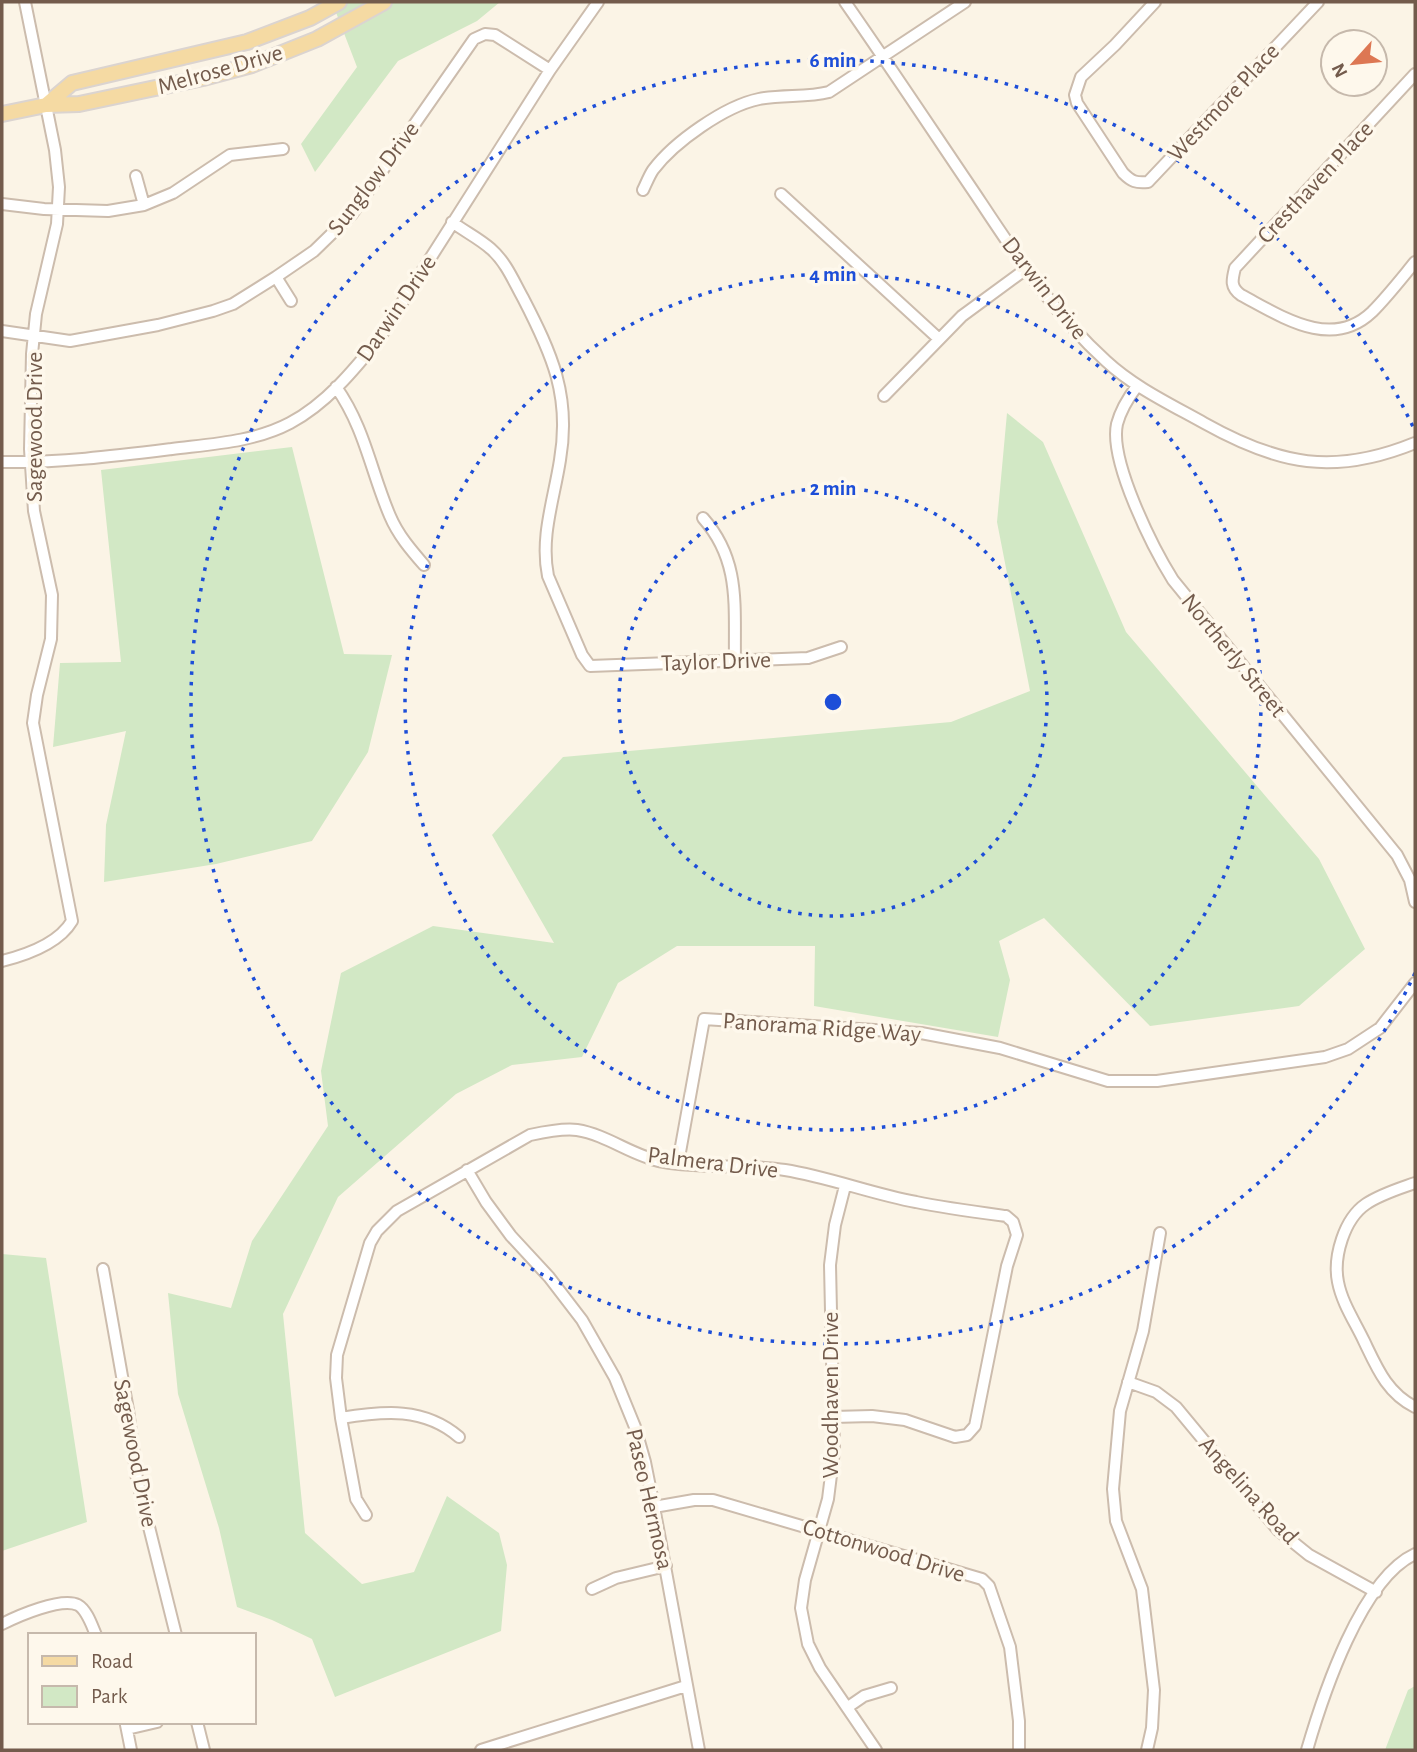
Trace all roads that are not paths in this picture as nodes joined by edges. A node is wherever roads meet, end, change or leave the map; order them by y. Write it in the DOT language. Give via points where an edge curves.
graph roads {
  1 [pos="25,2"];
  2 [pos="339,2"];
  3 [pos="384,2"];
  4 [pos="598,2"];
  5 [pos="845,2"];
  6 [pos="965,2"];
  7 [pos="1155,2"];
  8 [pos="1318,2"];
  9 [pos="884,57"];
  10 [pos="550,70"];
  11 [pos="1415,74"];
  12 [pos="46,105"];
  13 [pos="2,114"];
  14 [pos="283,149"];
  15 [pos="135,176"];
  16 [pos="643,190"];
  17 [pos="781,194"];
  18 [pos="2,204"];
  19 [pos="144,205"];
  20 [pos="58,210"];
  21 [pos="452,222"];
  22 [pos="1415,262"];
  23 [pos="1026,269"];
  24 [pos="276,277"];
  25 [pos="291,301"];
  26 [pos="2,331"];
  27 [pos="33,337"];
  28 [pos="939,339"];
  29 [pos="1137,386"];
  30 [pos="336,387"];
  31 [pos="884,396"];
  32 [pos="1415,443"];
  33 [pos="2,462"];
  34 [pos="31,462"];
  35 [pos="703,518"];
  36 [pos="424,565"];
  37 [pos="841,647"];
  38 [pos="735,660"];
  39 [pos="1415,902"];
  40 [pos="2,961"];
  41 [pos="1415,983"];
  42 [pos="678,1163"];
  43 [pos="467,1170"];
  44 [pos="1415,1183"];
  45 [pos="845,1186"];
  46 [pos="1160,1233"];
  47 [pos="103,1269"];
  48 [pos="1128,1382"];
  49 [pos="1415,1407"];
  50 [pos="833,1417"];
  51 [pos="341,1418"];
  52 [pos="458,1437"];
  53 [pos="654,1507"];
  54 [pos="366,1515"];
  55 [pos="820,1530"];
  56 [pos="1415,1554"];
  57 [pos="666,1566"];
  58 [pos="592,1589"];
  59 [pos="1376,1592"];
  60 [pos="2,1624"];
  61 [pos="95,1633"];
  62 [pos="176,1633"];
  63 [pos="686,1686"];
  64 [pos="891,1688"];
  65 [pos="848,1707"];
  66 [pos="198,1724"];
  67 [pos="126,1726"];
  68 [pos="131,1750"];
  69 [pos="204,1750"];
  70 [pos="481,1750"];
  71 [pos="699,1750"];
  72 [pos="876,1750"];
  73 [pos="1019,1750"];
  74 [pos="1147,1750"];
  75 [pos="1307,1750"];
  1 -- 12 [label="street, Sagewood Drive"];
  2 -- 12 [label="main road, Melrose Drive" via="247,42 72,83"];
  3 -- 12 [label="main road, Melrose Drive" via="317,39 253,65 79,104"];
  4 -- 10 [label="street, Darwin Drive"];
  5 -- 9 [label="street, Darwin Drive"];
  6 -- 9 [label="street"];
  7 -- 8 [label="street, Westmore Place" via="1081,77 1075,94 1131,181 1149,182"];
  9 -- 16 [label="street" via="829,92 761,99 722,112 659,164"];
  9 -- 23 [label="street, Darwin Drive"];
  10 -- 21 [label="street, Darwin Drive"];
  10 -- 24 [label="street, Sunglow Drive" via="495,35 474,39 352,214 314,251"];
  11 -- 22 [label="street, Cresthaven Place" via="1235,268 1231,282 1241,295 1295,323 1337,330 1370,314"];
  12 -- 13 [label="main road, Melrose Drive"];
  12 -- 20 [label="street, Sagewood Drive" via="55,150"];
  14 -- 19 [label="street" via="230,155 173,193"];
  15 -- 19 [label="street"];
  17 -- 28 [label="street"];
  18 -- 20 [label="street"];
  19 -- 20 [label="street" via="108,211"];
  20 -- 27 [label="street, Sagewood Drive"];
  21 -- 30 [label="street, Darwin Drive" via="379,339"];
  21 -- 38 [label="street, Taylor Drive" via="491,249 505,266 554,362 564,430 545,562 582,655 590,666"];
  23 -- 28 [label="street" via="962,316"];
  23 -- 29 [label="street, Darwin Drive" via="1062,318"];
  24 -- 25 [label="street"];
  24 -- 27 [label="street, Sunglow Drive" via="233,304 158,326 70,341"];
  26 -- 27 [label="street, Sunglow Drive"];
  27 -- 34 [label="street, Sagewood Drive"];
  28 -- 31 [label="street"];
  29 -- 32 [label="street, Darwin Drive" via="1261,452 1305,462 1352,462"];
  29 -- 39 [label="street, Northerly Street" via="1124,404 1116,442 1129,490 1155,550 1173,580 1398,855"];
  30 -- 34 [label="street, Darwin Drive" via="306,414 243,440"];
  30 -- 36 [label="street" via="358,423 390,517"];
  33 -- 34 [label="street, Darwin Drive"];
  34 -- 40 [label="street, Sagewood Drive" via="34,511 52,595 51,639 33,723 72,921 66,932"];
  35 -- 38 [label="street" via="728,557"];
  37 -- 38 [label="street, Taylor Drive" via="808,658"];
  41 -- 42 [label="street, Panorama Ridge Way" via="1380,1028 1348,1049 1325,1057 1157,1081 1108,1081 1000,1048 921,1033 704,1019"];
  42 -- 43 [label="street, Palmera Drive" via="660,1161 576,1130 530,1135"];
  42 -- 45 [label="street, Palmera Drive" via="787,1170"];
  43 -- 51 [label="street, Palmera Drive" via="397,1211 370,1243 337,1355"];
  43 -- 53 [label="street, Paseo Hermosa" via="511,1236 582,1320 609,1366 635,1426"];
  44 -- 49 [label="street" via="1363,1206 1343,1234 1337,1269 1343,1298 1383,1380"];
  45 -- 50 [label="street, Woodhaven Drive" via="830,1265"];
  45 -- 50 [label="street, Palmera Drive" via="1006,1216 1017,1235 975,1426 967,1435 955,1437 883,1417"];
  46 -- 48 [label="street" via="1143,1331"];
  47 -- 62 [label="street, Sagewood Drive" via="137,1479"];
  48 -- 59 [label="street, Angelina Road" via="1156,1392 1176,1407 1278,1530 1309,1555"];
  48 -- 74 [label="street" via="1119,1411 1113,1489 1116,1521 1142,1589 1154,1690"];
  50 -- 55 [label="street, Woodhaven Drive" via="834,1451"];
  51 -- 52 [label="street" via="398,1412 444,1425"];
  51 -- 54 [label="street, Palmera Drive" via="356,1499"];
  53 -- 55 [label="street, Cottonwood Drive" via="713,1500"];
  53 -- 57 [label="street, Paseo Hermosa"];
  55 -- 65 [label="street, Woodhaven Drive" via="802,1608 808,1644"];
  55 -- 73 [label="street, Cottonwood Drive" via="989,1586 1010,1647"];
  56 -- 59 [label="street"];
  57 -- 58 [label="street"];
  57 -- 63 [label="street, Paseo Hermosa"];
  59 -- 75 [label="street" via="1357,1616"];
  60 -- 61 [label="street" via="63,1602 84,1610"];
  63 -- 70 [label="street"];
  63 -- 71 [label="street, Paseo Hermosa"];
  64 -- 65 [label="street" via="864,1696"];
  65 -- 72 [label="street, Woodhaven Drive"];
  66 -- 69 [label="street"];
  67 -- 68 [label="street"];
}
